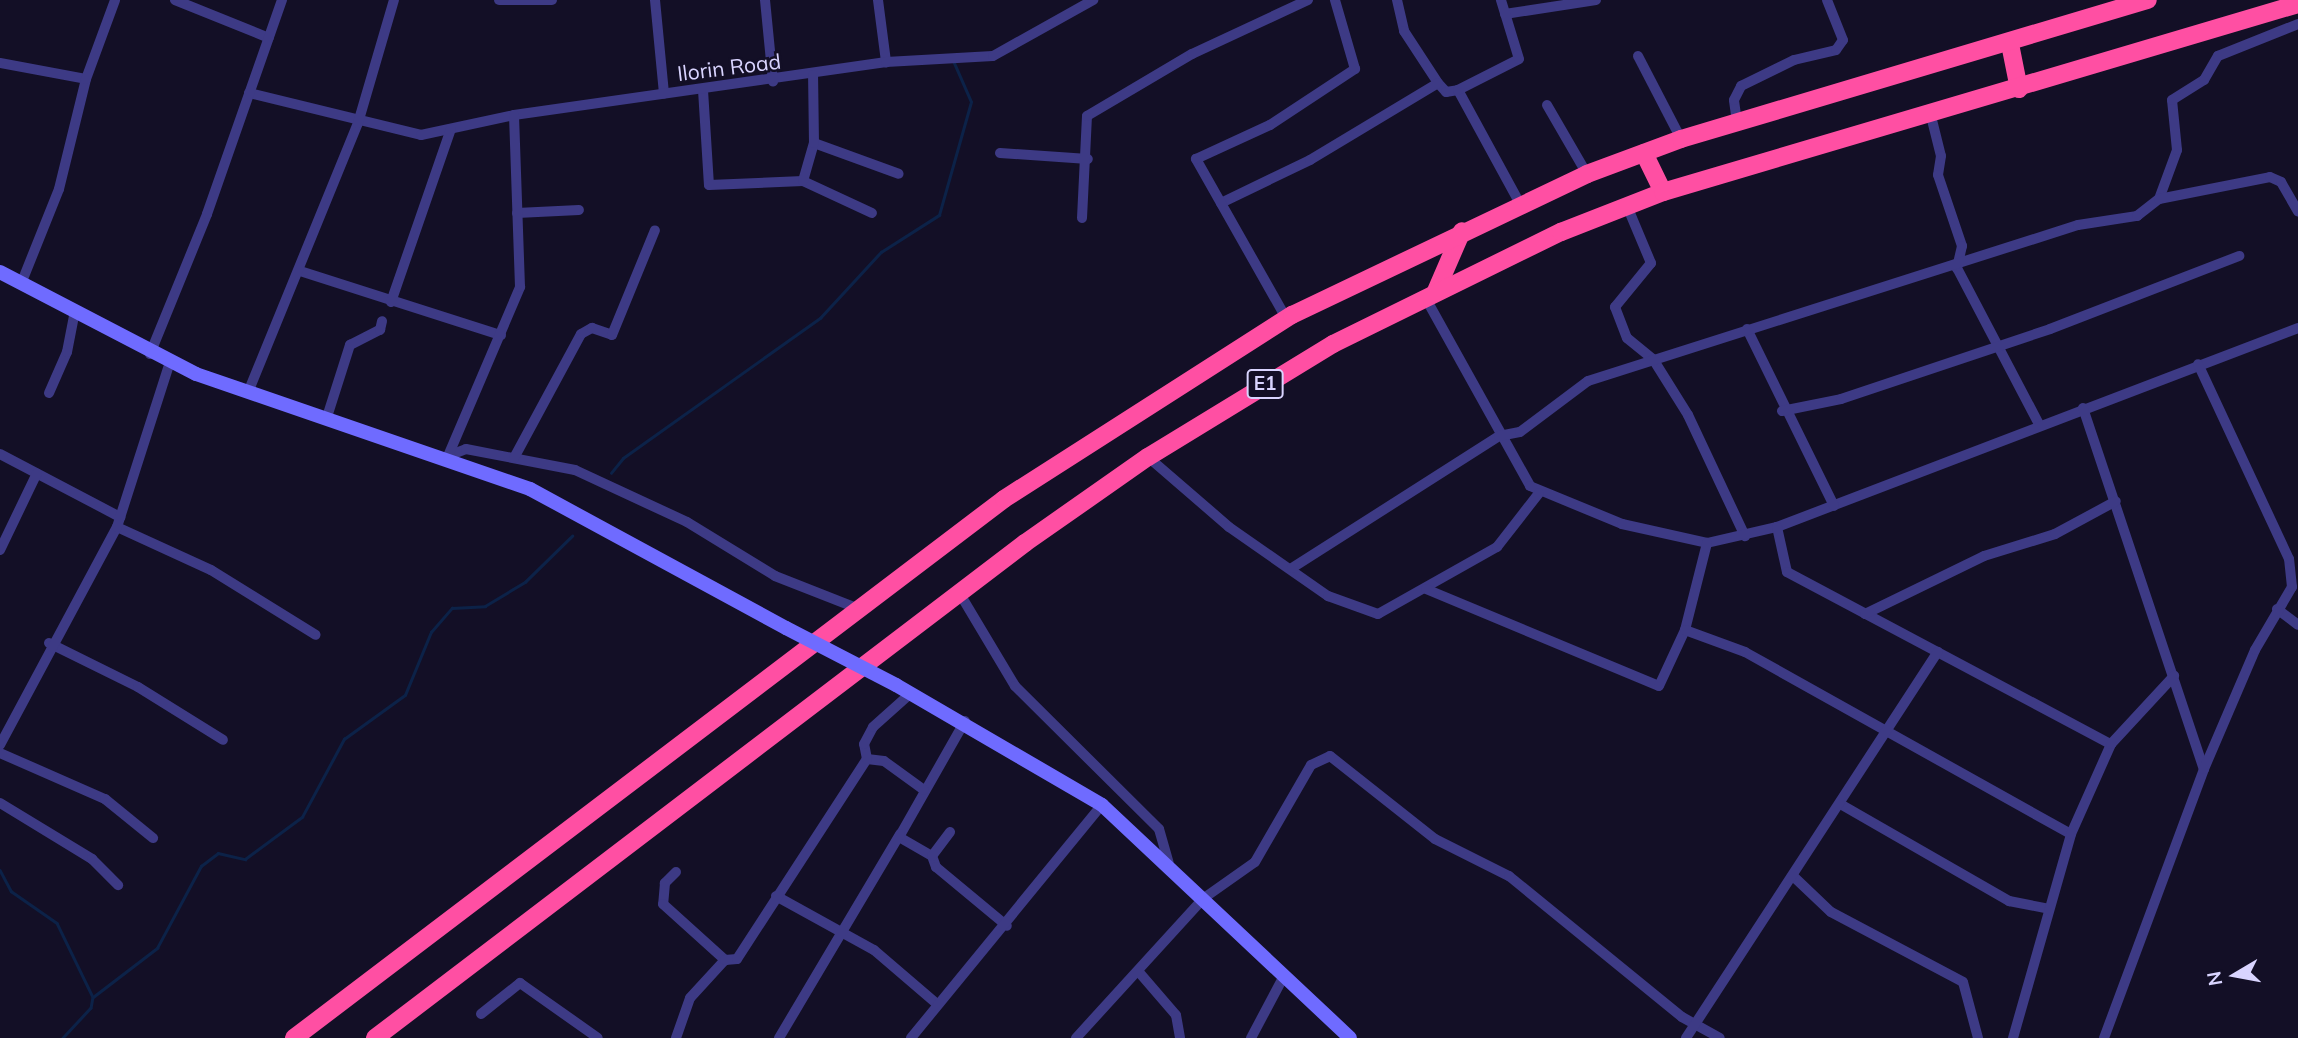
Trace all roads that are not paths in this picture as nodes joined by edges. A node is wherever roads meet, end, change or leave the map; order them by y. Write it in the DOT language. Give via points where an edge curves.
graph roads {
  1 [pos="115,0"];
  2 [pos="175,0"];
  3 [pos="282,0"];
  4 [pos="394,0"];
  5 [pos="499,0"];
  6 [pos="552,0"];
  7 [pos="655,0"];
  8 [pos="765,0"];
  9 [pos="878,0"];
  10 [pos="1093,0"];
  11 [pos="1308,0"];
  12 [pos="1335,0"];
  13 [pos="1397,0"];
  14 [pos="1501,0"];
  15 [pos="1595,0"];
  16 [pos="1827,0"];
  17 [pos="2148,0"];
  18 [pos="2298,4"];
  19 [pos="1543,5"];
  20 [pos="1505,14"];
  21 [pos="2298,24"];
  22 [pos="269,38"];
  23 [pos="2010,44"];
  24 [pos="1638,56"];
  25 [pos="887,62"];
  26 [pos="0,63"];
  27 [pos="813,75"];
  28 [pos="86,79"];
  29 [pos="773,82"];
  30 [pos="1438,83"];
  31 [pos="2019,89"];
  32 [pos="704,90"];
  33 [pos="1458,90"];
  34 [pos="249,93"];
  35 [pos="664,94"];
  36 [pos="1547,105"];
  37 [pos="1930,112"];
  38 [pos="514,115"];
  39 [pos="1737,122"];
  40 [pos="358,123"];
  41 [pos="451,129"];
  42 [pos="1681,139"];
  43 [pos="814,143"];
  44 [pos="1000,153"];
  45 [pos="1644,153"];
  46 [pos="1088,159"];
  47 [pos="1587,173"];
  48 [pos="898,174"];
  49 [pos="803,181"];
  50 [pos="1663,192"];
  51 [pos="2159,199"];
  52 [pos="1519,202"];
  53 [pos="1221,203"];
  54 [pos="1627,206"];
  55 [pos="579,210"];
  56 [pos="2298,212"];
  57 [pos="517,213"];
  58 [pos="872,213"];
  59 [pos="1082,218"];
  60 [pos="655,230"];
  61 [pos="1462,231"];
  62 [pos="2239,256"];
  63 [pos="1957,268"];
  64 [pos="300,271"];
  65 [pos="0,272"];
  66 [pos="21,284"];
  67 [pos="1431,294"];
  68 [pos="391,302"];
  69 [pos="75,311"];
  70 [pos="1286,318"];
  71 [pos="382,321"];
  72 [pos="2298,328"];
  73 [pos="1747,329"];
  74 [pos="501,335"];
  75 [pos="1997,347"];
  76 [pos="150,354"];
  77 [pos="1653,359"];
  78 [pos="170,362"];
  79 [pos="2198,364"];
  80 [pos="249,390"];
  81 [pos="49,393"];
  82 [pos="2083,408"];
  83 [pos="1783,411"];
  84 [pos="327,417"];
  85 [pos="2039,424"];
  86 [pos="1499,436"];
  87 [pos="0,454"];
  88 [pos="448,456"];
  89 [pos="1148,457"];
  90 [pos="514,458"];
  91 [pos="37,473"];
  92 [pos="1539,493"];
  93 [pos="2116,501"];
  94 [pos="1834,506"];
  95 [pos="118,522"];
  96 [pos="1777,527"];
  97 [pos="1745,536"];
  98 [pos="1707,544"];
  99 [pos="0,550"];
  100 [pos="1292,568"];
  101 [pos="1426,589"];
  102 [pos="960,594"];
  103 [pos="2277,609"];
  104 [pos="860,610"];
  105 [pos="1865,614"];
  106 [pos="2298,625"];
  107 [pos="1685,630"];
  108 [pos="316,635"];
  109 [pos="49,643"];
  110 [pos="1938,652"];
  111 [pos="2174,676"];
  112 [pos="911,693"];
  113 [pos="965,720"];
  114 [pos="1889,732"];
  115 [pos="223,740"];
  116 [pos="2111,744"];
  117 [pos="0,745"];
  118 [pos="0,752"];
  119 [pos="867,759"];
  120 [pos="2204,769"];
  121 [pos="924,790"];
  122 [pos="0,803"];
  123 [pos="1842,804"];
  124 [pos="1102,805"];
  125 [pos="950,832"];
  126 [pos="901,834"];
  127 [pos="2071,834"];
  128 [pos="153,838"];
  129 [pos="932,856"];
  130 [pos="1169,863"];
  131 [pos="676,872"];
  132 [pos="1793,876"];
  133 [pos="118,885"];
  134 [pos="776,896"];
  135 [pos="1204,898"];
  136 [pos="2045,908"];
  137 [pos="1007,926"];
  138 [pos="843,933"];
  139 [pos="724,960"];
  140 [pos="1138,971"];
  141 [pos="1284,976"];
  142 [pos="937,1004"];
  143 [pos="481,1014"];
  144 [pos="1697,1020"];
  145 [pos="781,1035"];
  146 [pos="594,1037"];
  147 [pos="1981,1037"];
  148 [pos="293,1038"];
  149 [pos="375,1038"];
  150 [pos="676,1038"];
  151 [pos="794,1038"];
  152 [pos="911,1038"];
  153 [pos="1076,1038"];
  154 [pos="1180,1038"];
  155 [pos="1251,1038"];
  156 [pos="1350,1038"];
  157 [pos="1686,1038"];
  158 [pos="1720,1038"];
  159 [pos="2013,1038"];
  160 [pos="2104,1038"];
  1 -- 28 [label="street"];
  2 -- 22 [label="street"];
  3 -- 22 [label="street"];
  4 -- 40 [label="street"];
  5 -- 6 [label="street"];
  7 -- 35 [label="street"];
  8 -- 29 [label="street"];
  9 -- 25 [label="street"];
  10 -- 25 [label="street, Ilorin Road" via="993,56"];
  11 -- 46 [label="street" via="1192,54 1087,116 1083,130"];
  12 -- 53 [label="street" via="1355,69 1270,125 1196,159"];
  13 -- 30 [label="street" via="1404,31"];
  14 -- 20 [label="street"];
  15 -- 19 [label="street"];
  16 -- 39 [label="street" via="1843,40 1836,50 1794,60 1741,86 1734,100"];
  17 -- 23 [label="highway, E1"];
  18 -- 31 [label="highway, E1"];
  19 -- 20 [label="street"];
  20 -- 33 [label="street" via="1519,59"];
  21 -- 51 [label="street" via="2218,56 2204,80 2172,100 2177,150"];
  22 -- 34 [label="street"];
  23 -- 31 [label="highway"];
  23 -- 39 [label="highway, E1"];
  24 -- 42 [label="street"];
  25 -- 27 [label="street, Ilorin Road"];
  26 -- 28 [label="street"];
  27 -- 29 [label="street, Ilorin Road"];
  27 -- 43 [label="street"];
  28 -- 66 [label="street" via="73,146"];
  29 -- 32 [label="street, Ilorin Road"];
  30 -- 33 [label="street" via="1446,92"];
  30 -- 53 [label="street" via="1310,160"];
  31 -- 37 [label="highway, E1"];
  32 -- 35 [label="street, Ilorin Road"];
  32 -- 49 [label="street" via="704,180 709,185"];
  33 -- 52 [label="street"];
  34 -- 40 [label="street, Ilorin Road"];
  34 -- 76 [label="street"];
  35 -- 38 [label="street, Ilorin Road"];
  36 -- 47 [label="street"];
  37 -- 50 [label="highway, E1"];
  37 -- 63 [label="street" via="1941,156 1938,175 1962,246"];
  38 -- 41 [label="street, Ilorin Road"];
  38 -- 57 [label="street"];
  39 -- 42 [label="highway, E1"];
  40 -- 41 [label="street, Ilorin Road" via="402,135"];
  40 -- 64 [label="street"];
  41 -- 68 [label="street"];
  42 -- 45 [label="highway, E1"];
  43 -- 48 [label="street"];
  43 -- 49 [label="street"];
  44 -- 46 [label="street"];
  45 -- 47 [label="highway, E1"];
  45 -- 50 [label="highway"];
  46 -- 59 [label="street"];
  47 -- 52 [label="highway, E1"];
  49 -- 58 [label="street"];
  50 -- 54 [label="highway, E1"];
  51 -- 56 [label="street" via="2270,177 2281,182"];
  51 -- 63 [label="street" via="2137,216 2078,225"];
  52 -- 61 [label="highway, E1"];
  53 -- 70 [label="street"];
  54 -- 67 [label="highway, E1"];
  54 -- 77 [label="street" via="1651,263 1615,307 1627,338"];
  55 -- 57 [label="street"];
  57 -- 74 [label="street" via="520,287"];
  60 -- 90 [label="street" via="612,335 593,328 581,334"];
  61 -- 67 [label="highway"];
  61 -- 70 [label="highway, E1"];
  62 -- 75 [label="street"];
  63 -- 73 [label="street"];
  63 -- 75 [label="street"];
  64 -- 68 [label="street"];
  64 -- 80 [label="street"];
  65 -- 66 [label="main road"];
  66 -- 69 [label="main road"];
  67 -- 86 [label="street"];
  67 -- 89 [label="highway, E1" via="1333,344"];
  68 -- 74 [label="street"];
  69 -- 76 [label="main road"];
  69 -- 81 [label="street" via="67,352"];
  70 -- 104 [label="highway, E1" via="1004,499"];
  71 -- 84 [label="street" via="380,330 350,345"];
  72 -- 79 [label="street"];
  73 -- 77 [label="street"];
  73 -- 83 [label="street"];
  74 -- 88 [label="street"];
  75 -- 83 [label="street" via="1841,399"];
  75 -- 85 [label="street"];
  76 -- 78 [label="main road"];
  77 -- 86 [label="street" via="1588,381 1520,432"];
  77 -- 97 [label="street" via="1688,415"];
  78 -- 80 [label="main road"];
  78 -- 95 [label="street"];
  79 -- 82 [label="street"];
  79 -- 103 [label="street" via="2289,559 2292,587"];
  80 -- 84 [label="main road"];
  82 -- 85 [label="street"];
  82 -- 93 [label="street"];
  83 -- 94 [label="street"];
  84 -- 88 [label="main road"];
  85 -- 94 [label="street"];
  86 -- 92 [label="street"];
  86 -- 100 [label="street"];
  87 -- 91 [label="street"];
  88 -- 90 [label="street" via="466,449"];
  88 -- 112 [label="main road, bridge" via="530,489"];
  89 -- 100 [label="street" via="1229,527"];
  89 -- 102 [label="highway, E1"];
  90 -- 104 [label="street" via="575,470 687,522 775,576"];
  91 -- 95 [label="street"];
  91 -- 99 [label="street"];
  92 -- 98 [label="street" via="1622,524"];
  92 -- 101 [label="street" via="1497,547"];
  93 -- 105 [label="street" via="2055,534 1984,556"];
  93 -- 111 [label="street"];
  94 -- 96 [label="street"];
  95 -- 108 [label="street" via="211,570"];
  95 -- 109 [label="street"];
  96 -- 97 [label="street"];
  96 -- 105 [label="street" via="1787,572"];
  97 -- 98 [label="street"];
  98 -- 107 [label="street"];
  100 -- 101 [label="street" via="1328,596 1378,614"];
  101 -- 107 [label="street" via="1649,687 1663,683"];
  102 -- 130 [label="street" via="1014,685 1159,829"];
  102 -- 149 [label="highway, E1"];
  103 -- 106 [label="street"];
  103 -- 120 [label="street"];
  104 -- 148 [label="highway, E1"];
  105 -- 110 [label="street"];
  107 -- 114 [label="street" via="1745,652"];
  109 -- 115 [label="street" via="138,687"];
  109 -- 117 [label="street"];
  110 -- 114 [label="street"];
  110 -- 116 [label="street"];
  111 -- 116 [label="street"];
  111 -- 120 [label="street"];
  112 -- 113 [label="main road"];
  112 -- 119 [label="street" via="873,727 864,744"];
  113 -- 121 [label="street"];
  113 -- 124 [label="main road"];
  114 -- 123 [label="street"];
  114 -- 127 [label="street"];
  116 -- 127 [label="street"];
  118 -- 128 [label="street" via="104,799"];
  119 -- 121 [label="street" via="898,769"];
  119 -- 134 [label="street"];
  120 -- 160 [label="street"];
  121 -- 126 [label="street"];
  122 -- 133 [label="street" via="92,859"];
  123 -- 132 [label="street"];
  123 -- 136 [label="street" via="2009,901"];
  124 -- 130 [label="main road"];
  124 -- 137 [label="street"];
  125 -- 129 [label="street"];
  126 -- 129 [label="street"];
  126 -- 138 [label="street"];
  127 -- 136 [label="street"];
  129 -- 137 [label="street" via="936,867"];
  130 -- 135 [label="main road"];
  131 -- 139 [label="street" via="665,883 663,904"];
  132 -- 144 [label="street"];
  132 -- 147 [label="street" via="1831,912 1963,982 1968,1018"];
  134 -- 138 [label="street"];
  134 -- 139 [label="street" via="737,959"];
  135 -- 140 [label="street"];
  135 -- 141 [label="main road"];
  135 -- 144 [label="street" via="1255,862 1311,765 1330,756 1435,839 1509,876 1682,1017"];
  136 -- 159 [label="street"];
  137 -- 142 [label="street"];
  138 -- 142 [label="street" via="874,950"];
  138 -- 145 [label="street"];
  139 -- 150 [label="street" via="690,998"];
  140 -- 153 [label="street"];
  140 -- 154 [label="street" via="1176,1015"];
  141 -- 155 [label="street"];
  141 -- 156 [label="main road"];
  142 -- 152 [label="street"];
  143 -- 146 [label="street" via="520,983"];
  144 -- 157 [label="street"];
  144 -- 158 [label="street"];
  145 -- 151 [label="street"];
}
